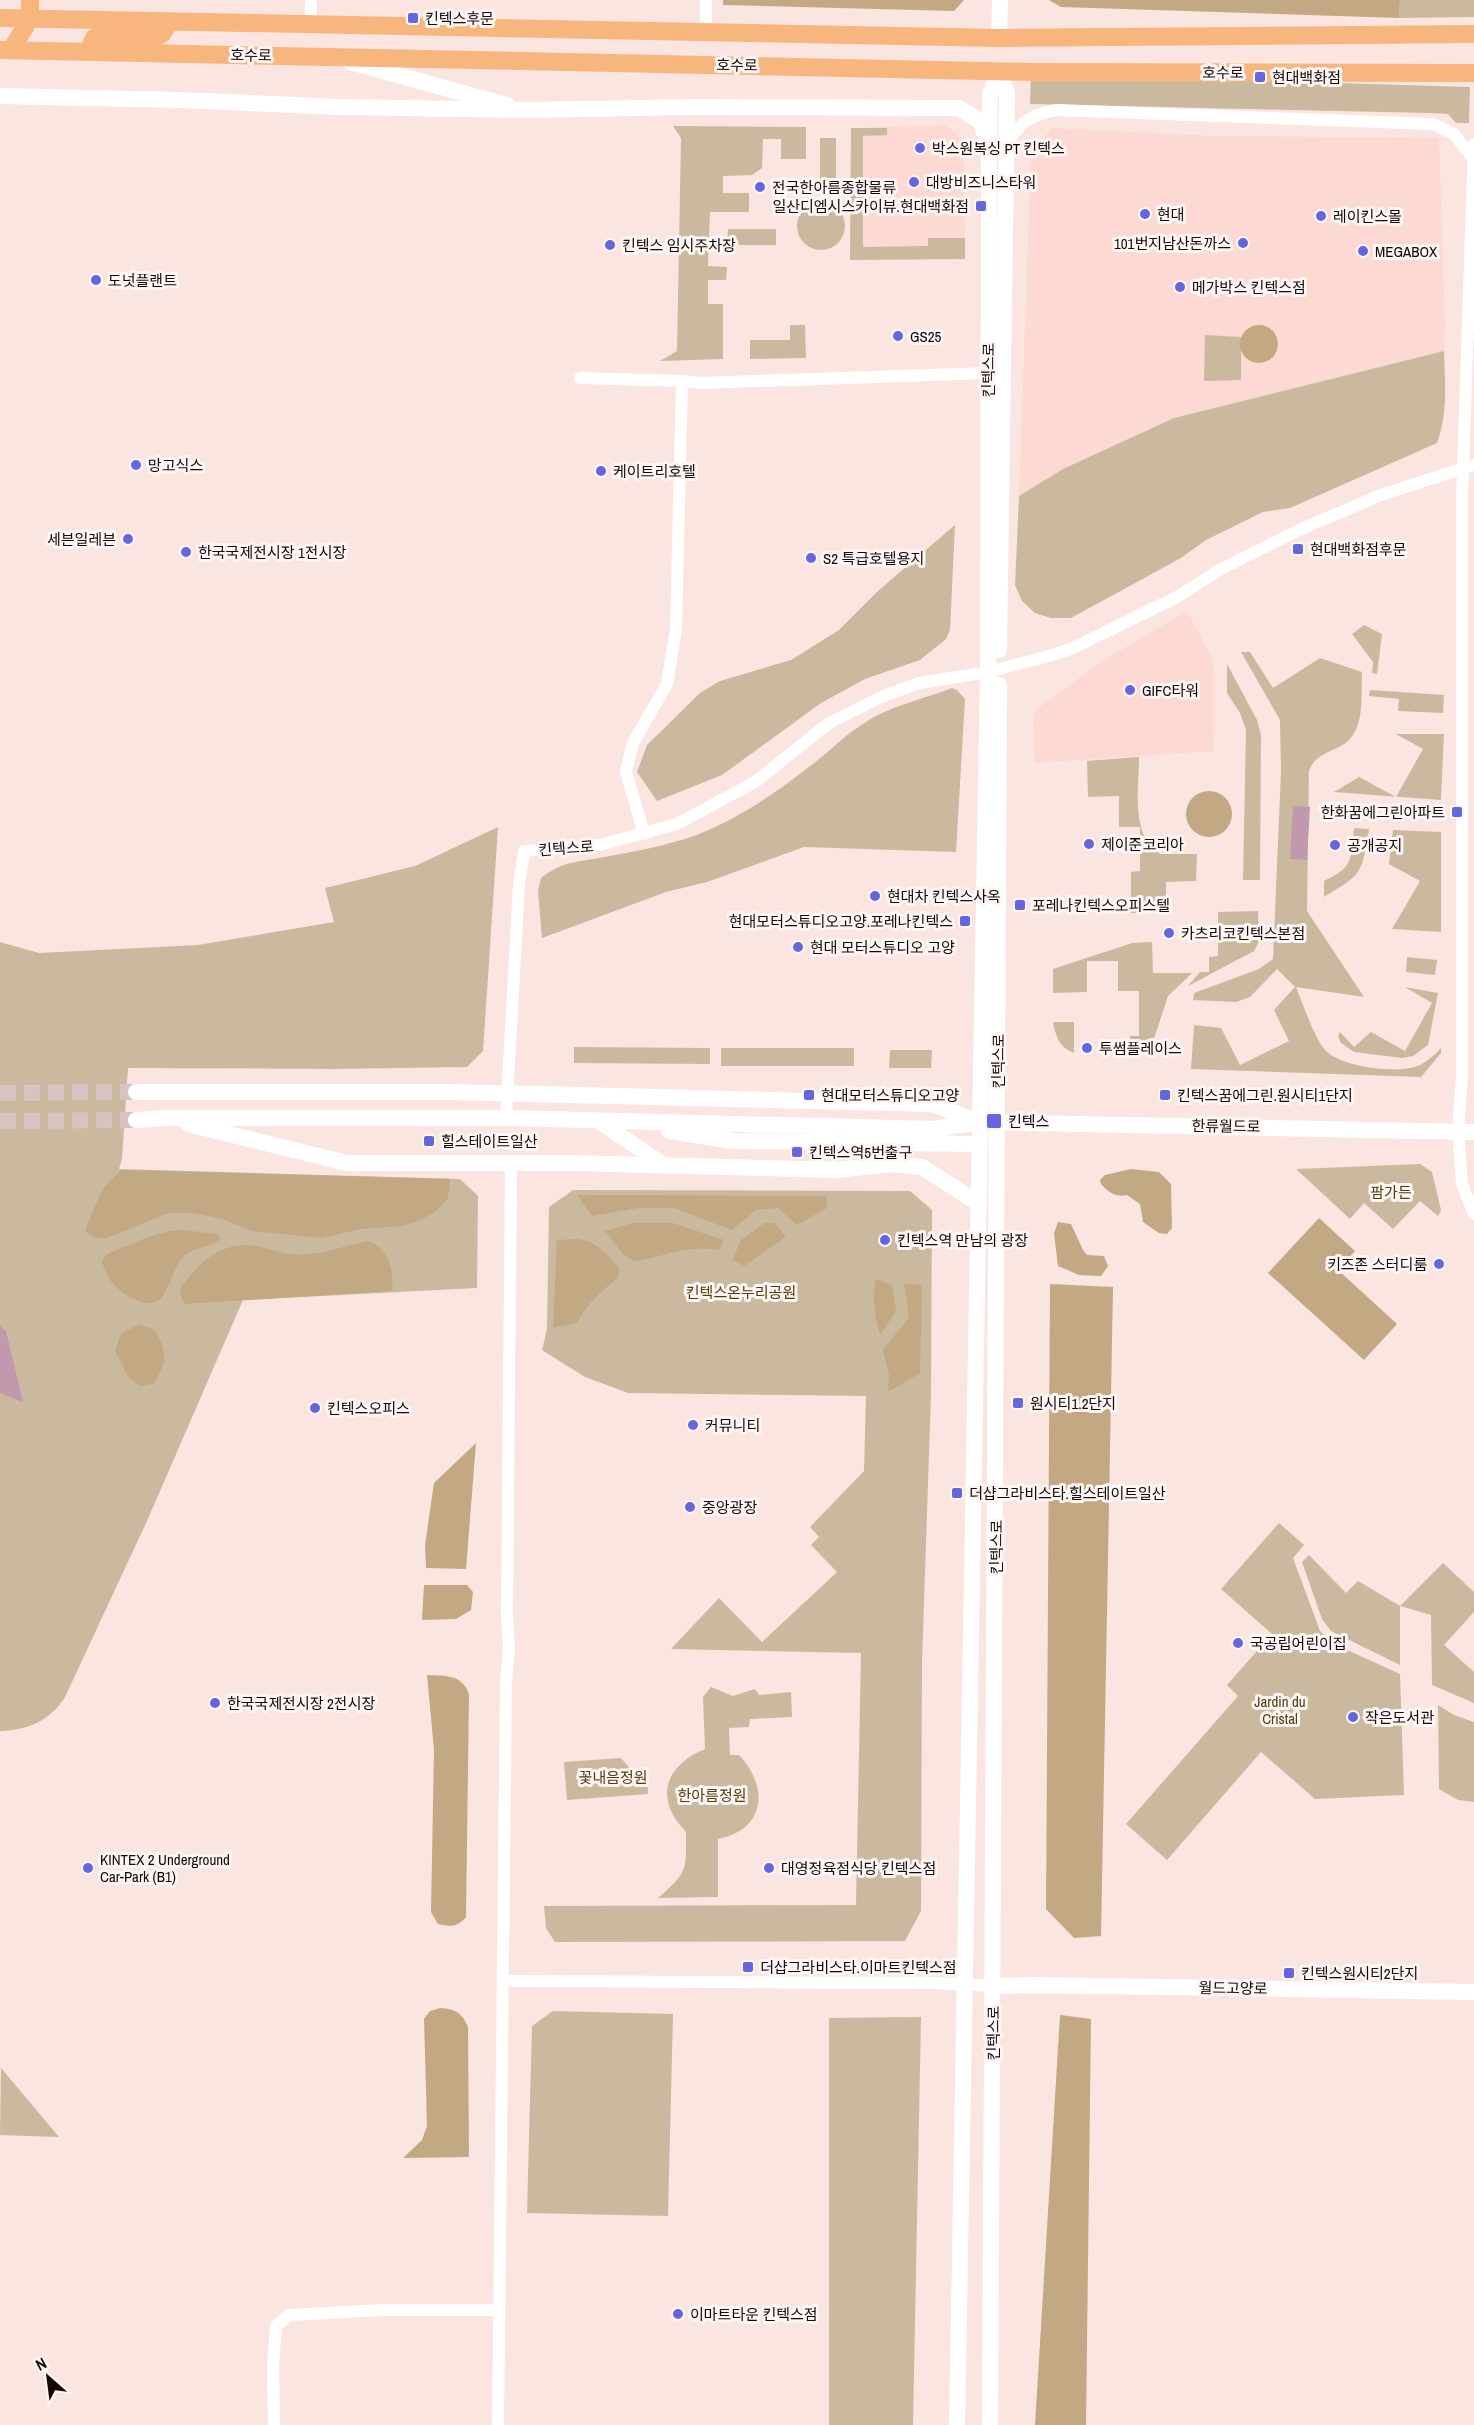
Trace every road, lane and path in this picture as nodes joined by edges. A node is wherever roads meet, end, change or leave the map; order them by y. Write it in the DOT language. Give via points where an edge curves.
graph roads {
  1 [pos="30,0"];
  2 [pos="311,0"];
  3 [pos="706,0"];
  4 [pos="1000,0"];
  5 [pos="0,18"];
  6 [pos="30,19"];
  7 [pos="170,22"];
  8 [pos="311,24"];
  9 [pos="0,27"];
  10 [pos="706,32"];
  11 [pos="1474,34"];
  12 [pos="999,38"];
  13 [pos="6,50"];
  14 [pos="99,51"];
  15 [pos="331,57"];
  16 [pos="1000,70"];
  17 [pos="1474,73"];
  18 [pos="0,96"];
  19 [pos="525,110"];
  20 [pos="1007,143"];
  21 [pos="1474,144"];
  22 [pos="989,145"];
  23 [pos="1472,157"];
  24 [pos="988,373"];
  25 [pos="580,378"];
  26 [pos="682,381"];
  27 [pos="1468,466"];
  28 [pos="993,671"];
  29 [pos="644,834"];
  30 [pos="136,1092"];
  31 [pos="507,1093"];
  32 [pos="167,1118"];
  33 [pos="506,1118"];
  34 [pos="136,1120"];
  35 [pos="599,1121"];
  36 [pos="979,1122"];
  37 [pos="998,1122"];
  38 [pos="1466,1131"];
  39 [pos="979,1144"];
  40 [pos="511,1164"];
  41 [pos="665,1166"];
  42 [pos="978,1203"];
  43 [pos="1474,1215"];
  44 [pos="504,1981"];
  45 [pos="964,1984"];
  46 [pos="993,1986"];
  47 [pos="1474,1992"];
  48 [pos="498,2310"];
  49 [pos="274,2425"];
  50 [pos="498,2425"];
  51 [pos="957,2425"];
  52 [pos="990,2425"];
  1 -- 6 [label="main road"];
  2 -- 8 [label="street"];
  3 -- 10 [label="street"];
  4 -- 12 [label="main road, 킨텍스로"];
  5 -- 6 [label="main road"];
  6 -- 7 [label="main road"];
  6 -- 13 [label="main road"];
  7 -- 8 [label="main road"];
  7 -- 14 [label="main road" via="155,38 94,38 91,45"];
  8 -- 10 [label="main road"];
  9 -- 13 [label="main road"];
  10 -- 12 [label="main road"];
  11 -- 12 [label="main road"];
  12 -- 16 [label="main road, 킨텍스로"];
  13 -- 14 [label="main road, 호수로"];
  14 -- 15 [label="main road, 호수로"];
  15 -- 16 [label="main road, 호수로"];
  15 -- 19 [label="main road"];
  16 -- 17 [label="main road, 호수로"];
  16 -- 20 [label="main road, 킨텍스로" via="1007,93"];
  16 -- 22 [label="main road, 킨텍스로" via="990,94"];
  18 -- 19 [label="main road"];
  19 -- 22 [label="main road" via="959,108 980,121"];
  20 -- 23 [label="street" via="1034,114 1057,110 1433,124 1454,134"];
  20 -- 28 [label="main road, 킨텍스로"];
  21 -- 23 [label="street"];
  22 -- 24 [label="main road, 킨텍스로"];
  23 -- 27 [label="street"];
  24 -- 26 [label="street"];
  24 -- 28 [label="main road, 킨텍스로"];
  25 -- 26 [label="street"];
  26 -- 29 [label="street" via="676,629 667,684 633,743 626,772"];
  27 -- 28 [label="street" via="1381,495 1299,530 1073,648"];
  27 -- 38 [label="street" via="1462,1064"];
  28 -- 29 [label="street, 킨텍스로" via="919,683 848,711 755,782 677,824"];
  28 -- 36 [label="main road, 킨텍스로"];
  28 -- 37 [label="main road, 킨텍스로"];
  29 -- 31 [label="street, 킨텍스로" via="600,845 524,851"];
  30 -- 31 [label="main road"];
  31 -- 33 [label="street, 킨텍스로"];
  31 -- 36 [label="main road" via="933,1104"];
  32 -- 33 [label="main road"];
  32 -- 34 [label="main road"];
  32 -- 40 [label="main road" via="346,1163"];
  33 -- 35 [label="main road"];
  35 -- 36 [label="main road" via="934,1129"];
  35 -- 39 [label="main road" via="734,1141"];
  35 -- 41 [label="main road"];
  36 -- 37 [label="main road, 한류월드로"];
  36 -- 39 [label="main road, 킨텍스로"];
  37 -- 38 [label="main road, 한류월드로"];
  37 -- 46 [label="main road, 킨텍스로"];
  38 -- 43 [label="street" via="1462,1184"];
  39 -- 42 [label="main road, 킨텍스로"];
  40 -- 41 [label="main road"];
  40 -- 44 [label="street"];
  41 -- 42 [label="main road" via="838,1170 890,1164 922,1167"];
  42 -- 45 [label="main road, 킨텍스로"];
  44 -- 45 [label="street"];
  44 -- 48 [label="street"];
  45 -- 46 [label="street"];
  45 -- 51 [label="main road, 킨텍스로"];
  46 -- 47 [label="main road, 월드고양로"];
  46 -- 52 [label="main road, 킨텍스로"];
  48 -- 49 [label="street" via="289,2315 276,2326"];
  48 -- 50 [label="street"];
}
